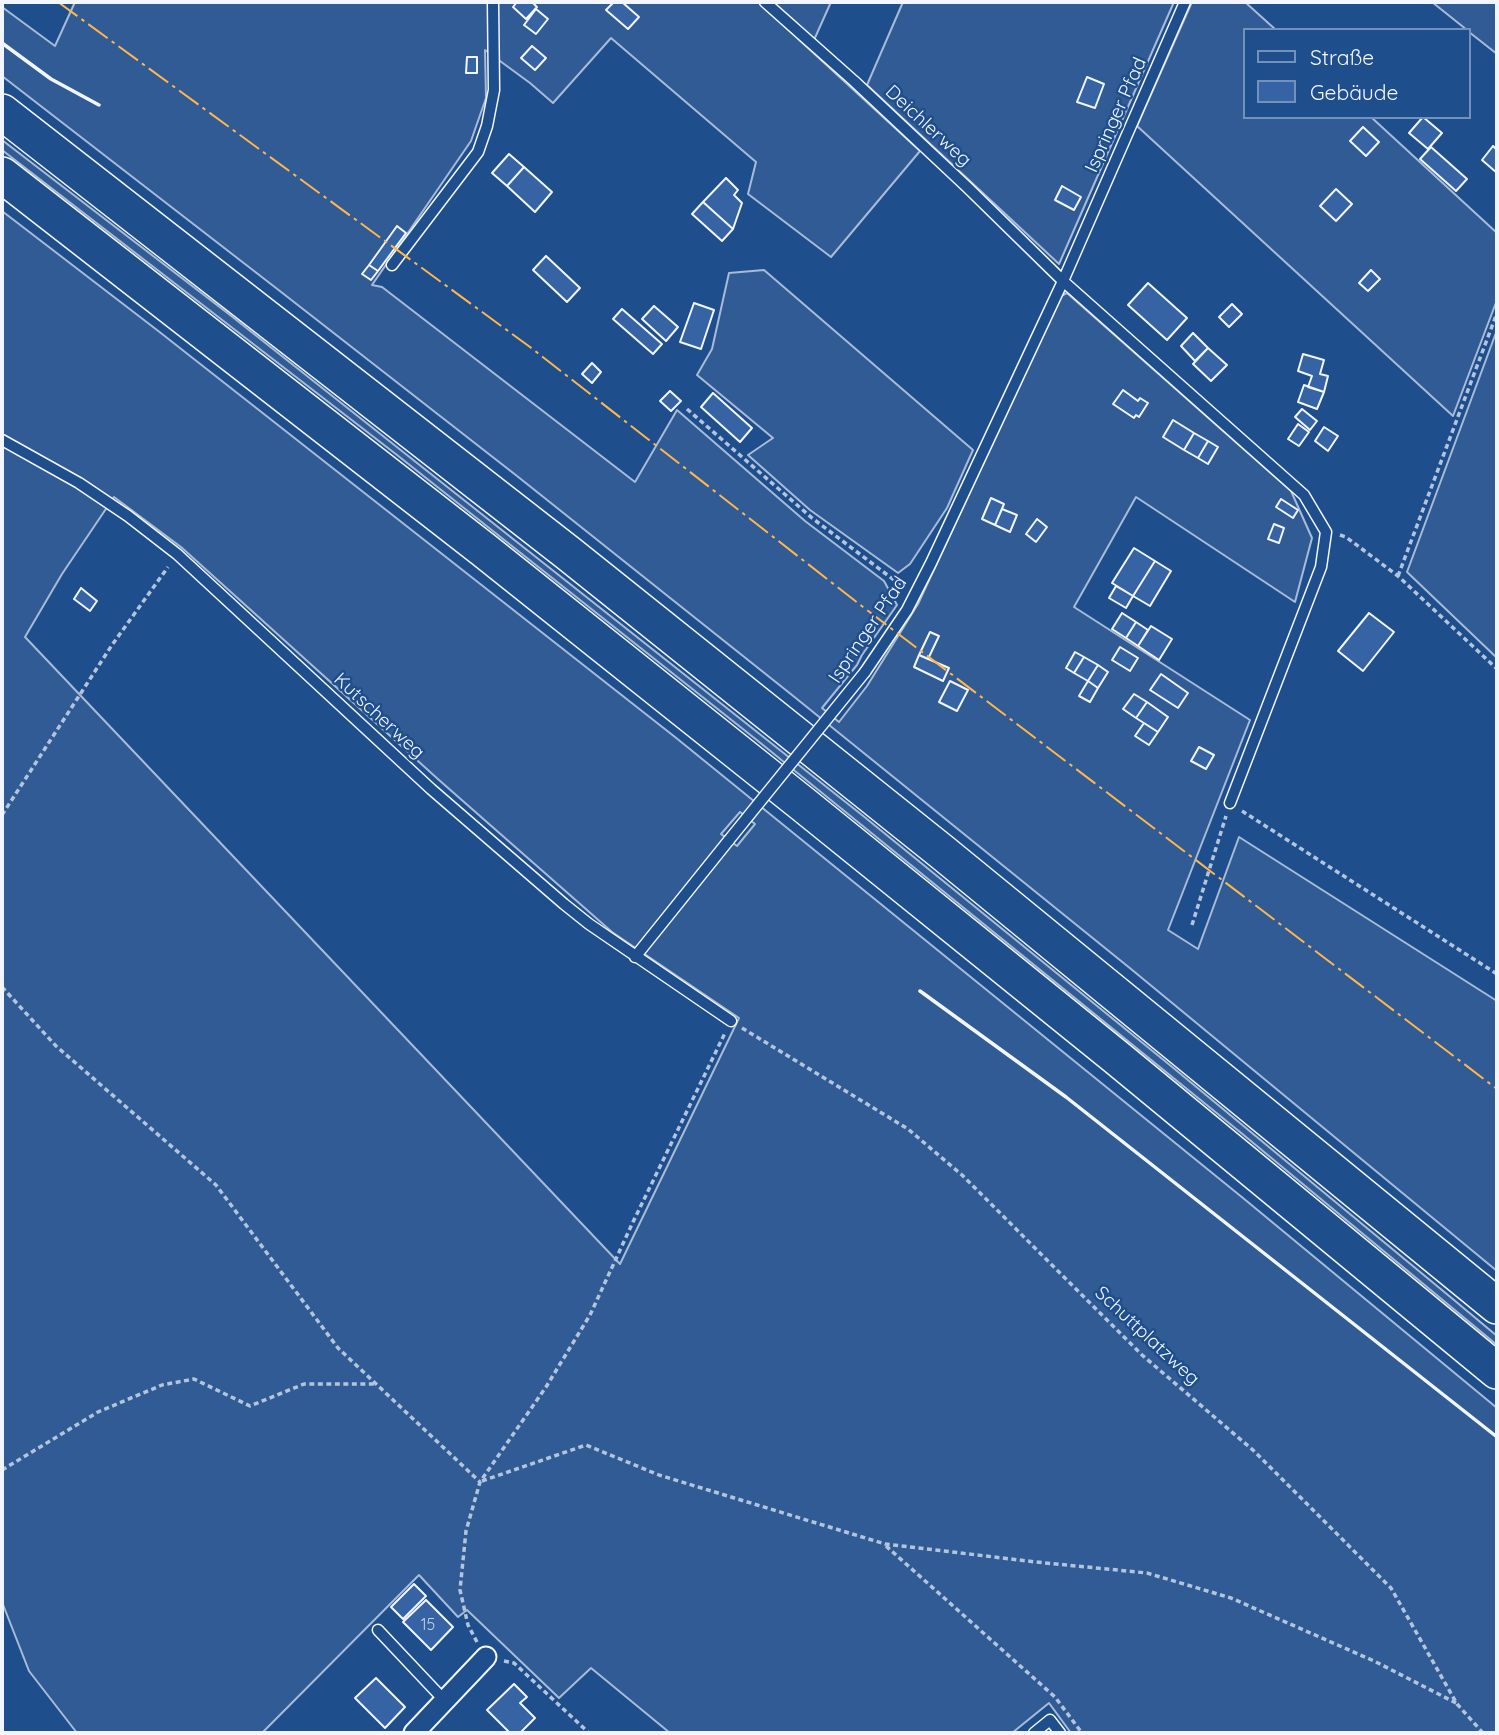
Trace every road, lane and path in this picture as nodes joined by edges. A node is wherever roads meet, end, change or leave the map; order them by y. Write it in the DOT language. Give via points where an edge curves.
graph roads {
  1 [pos="493,2"];
  2 [pos="765,2"];
  3 [pos="1185,2"];
  4 [pos="2,112"];
  5 [pos="2,175"];
  6 [pos="392,265"];
  7 [pos="1063,281"];
  8 [pos="1497,313"];
  9 [pos="687,410"];
  10 [pos="2,440"];
  11 [pos="1326,532"];
  12 [pos="177,554"];
  13 [pos="1398,576"];
  14 [pos="915,595"];
  15 [pos="1497,669"];
  16 [pos="1230,803"];
  17 [pos="2,815"];
  18 [pos="1192,925"];
  19 [pos="635,957"];
  20 [pos="1497,974"];
  21 [pos="2,987"];
  22 [pos="731,1021"];
  23 [pos="1497,1306"];
  24 [pos="1497,1371"];
  25 [pos="376,1384"];
  26 [pos="2,1470"];
  27 [pos="480,1482"];
  28 [pos="885,1544"];
  29 [pos="378,1630"];
  30 [pos="486,1657"];
  31 [pos="445,1701"];
  32 [pos="1457,1704"];
  33 [pos="414,1733"];
  34 [pos="589,1733"];
  35 [pos="1034,1733"];
  36 [pos="1060,1733"];
  37 [pos="1082,1733"];
  38 [pos="1483,1733"];
  1 -- 6 [label="lane" via="494,90 478,152"];
  2 -- 7 [label="lane, Deichlerweg"];
  3 -- 7 [label="lane, Ispringer Pfad"];
  4 -- 23 [label="highway" via="964,869"];
  5 -- 24 [label="highway" via="804,804"];
  7 -- 11 [label="lane" via="1304,495"];
  7 -- 14 [label="lane, Ispringer Pfad"];
  8 -- 13 [label="path"];
  9 -- 14 [label="path" via="812,518"];
  10 -- 12 [label="lane, Kutscherweg" via="79,483"];
  11 -- 13 [label="path" via="1346,537"];
  11 -- 16 [label="lane" via="1321,567"];
  12 -- 17 [label="path"];
  12 -- 19 [label="lane, Kutscherweg" via="431,789 589,924"];
  13 -- 15 [label="path"];
  14 -- 19 [label="lane, Ispringer Pfad, bridge" via="865,672"];
  16 -- 18 [label="path"];
  16 -- 20 [label="path"];
  19 -- 22 [label="lane, Kutscherweg"];
  21 -- 25 [label="path" via="55,1046 216,1185 338,1348"];
  22 -- 27 [label="path" via="590,1315"];
  22 -- 32 [label="path, Schuttplatzweg" via="908,1129 962,1175 1142,1354 1254,1451 1391,1588"];
  25 -- 26 [label="path" via="304,1384 250,1406 194,1379 162,1385 98,1412"];
  25 -- 27 [label="path"];
  27 -- 28 [label="path" via="586,1445 659,1475"];
  27 -- 30 [label="path" via="466,1531 460,1590 468,1625"];
  28 -- 32 [label="path" via="1147,1573 1231,1598 1374,1661"];
  28 -- 37 [label="path" via="1055,1696"];
  29 -- 31 [label="lane"];
  30 -- 31 [label="street"];
  30 -- 34 [label="path" via="514,1663"];
  31 -- 33 [label="street"];
  32 -- 38 [label="path, Schuttplatzweg"];
  35 -- 36 [label="lane" via="1050,1720"];
}
